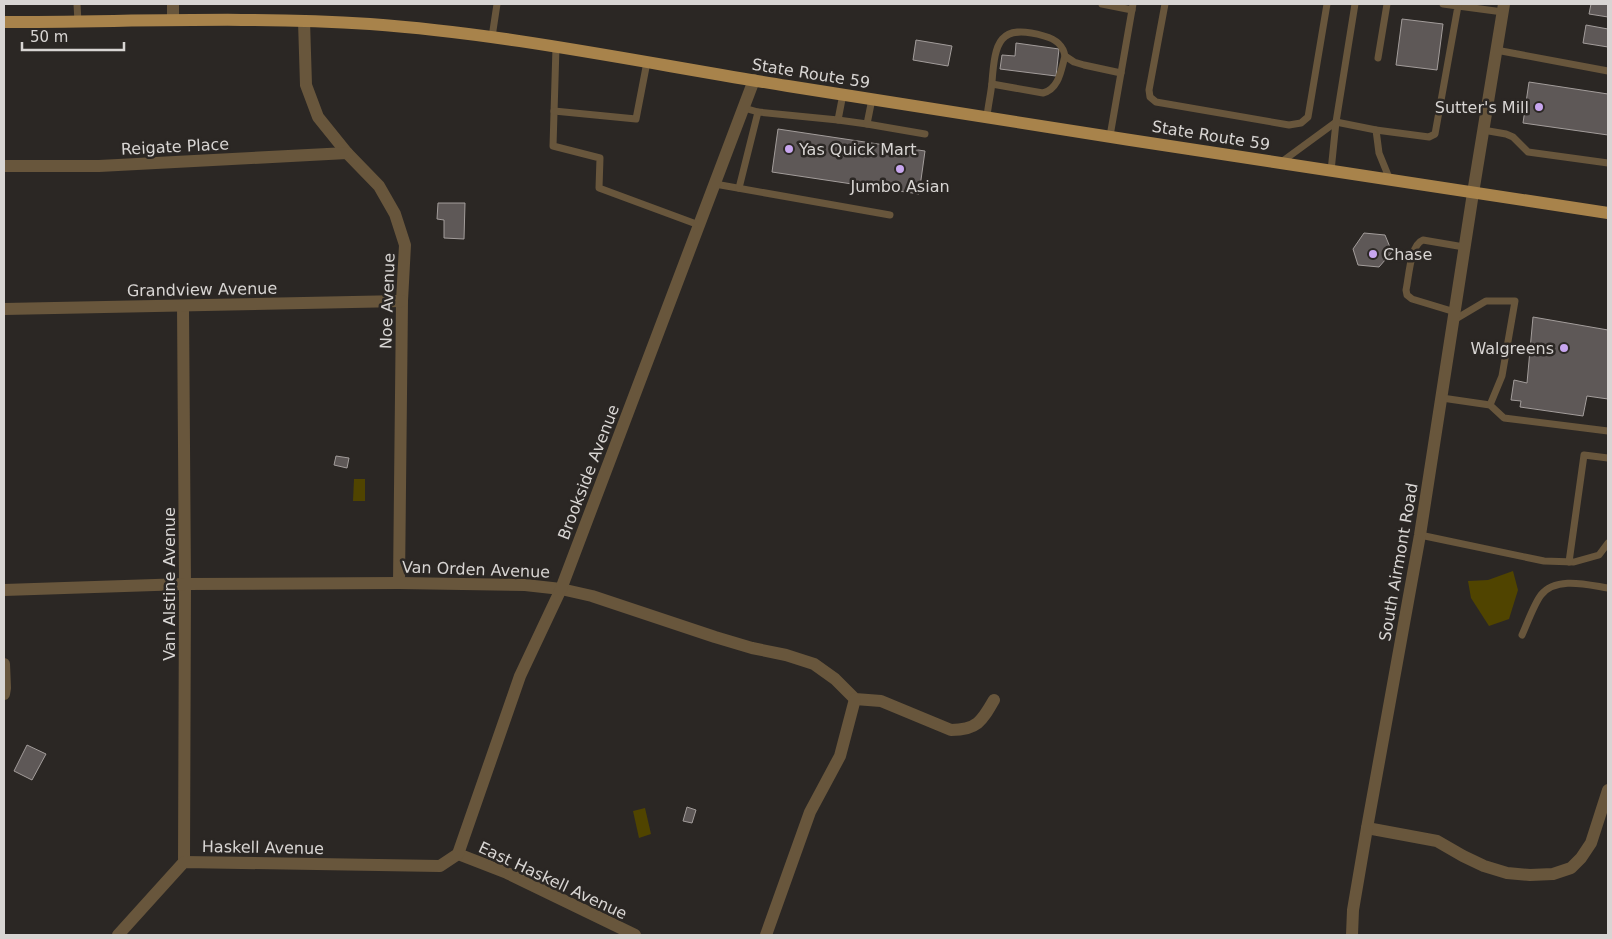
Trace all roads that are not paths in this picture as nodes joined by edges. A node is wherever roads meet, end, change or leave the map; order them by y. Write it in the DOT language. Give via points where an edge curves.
graph roads {
  1 [pos="78,4"];
  2 [pos="173,4"];
  3 [pos="497,4"];
  4 [pos="1102,4"];
  5 [pos="1164,4"];
  6 [pos="1327,4"];
  7 [pos="1355,4"];
  8 [pos="1387,4"];
  9 [pos="1443,4"];
  10 [pos="1458,6"];
  11 [pos="1133,7"];
  12 [pos="1503,8"];
  13 [pos="173,20"];
  14 [pos="304,21"];
  15 [pos="4,22"];
  16 [pos="78,22"];
  17 [pos="492,37"];
  18 [pos="556,47"];
  19 [pos="1496,50"];
  20 [pos="1065,56"];
  21 [pos="1378,58"];
  22 [pos="647,62"];
  23 [pos="1608,71"];
  24 [pos="1121,73"];
  25 [pos="754,80"];
  26 [pos="992,84"];
  27 [pos="843,94"];
  28 [pos="872,99"];
  29 [pos="744,108"];
  30 [pos="554,111"];
  31 [pos="758,112"];
  32 [pos="987,117"];
  33 [pos="838,120"];
  34 [pos="1336,122"];
  35 [pos="867,124"];
  36 [pos="1376,130"];
  37 [pos="1483,130"];
  38 [pos="925,134"];
  39 [pos="1110,136"];
  40 [pos="347,153"];
  41 [pos="1280,163"];
  42 [pos="1608,163"];
  43 [pos="4,166"];
  44 [pos="1331,171"];
  45 [pos="1390,180"];
  46 [pos="715,184"];
  47 [pos="739,188"];
  48 [pos="1472,193"];
  49 [pos="1608,212"];
  50 [pos="890,215"];
  51 [pos="699,225"];
  52 [pos="1464,246"];
  53 [pos="402,302"];
  54 [pos="183,306"];
  55 [pos="4,309"];
  56 [pos="1454,316"];
  57 [pos="1442,398"];
  58 [pos="1490,405"];
  59 [pos="1608,431"];
  60 [pos="1608,458"];
  61 [pos="1420,535"];
  62 [pos="1608,543"];
  63 [pos="1569,562"];
  64 [pos="399,583"];
  65 [pos="185,584"];
  66 [pos="1608,588"];
  67 [pos="561,589"];
  68 [pos="4,590"];
  69 [pos="1522,635"];
  70 [pos="4,664"];
  71 [pos="4,694"];
  72 [pos="855,699"];
  73 [pos="994,700"];
  74 [pos="1608,790"];
  75 [pos="1366,828"];
  76 [pos="458,854"];
  77 [pos="184,862"];
  78 [pos="118,935"];
  79 [pos="635,935"];
  80 [pos="766,935"];
  81 [pos="1352,935"];
  1 -- 16 [label="lane"];
  2 -- 13 [label="street"];
  3 -- 17 [label="lane"];
  4 -- 11 [label="lane"];
  5 -- 6 [label="lane" via="1150,98 1156,102 1290,124 1301,123 1308,116"];
  7 -- 34 [label="lane"];
  8 -- 21 [label="lane"];
  9 -- 10 [label="lane"];
  10 -- 12 [label="lane"];
  10 -- 36 [label="lane" via="1435,134 1429,137"];
  11 -- 24 [label="lane"];
  12 -- 19 [label="street, South Airmont Road"];
  13 -- 14 [label="main road, State Route 59"];
  13 -- 16 [label="main road, State Route 59"];
  14 -- 17 [label="main road, State Route 59"];
  14 -- 40 [label="street, Noe Avenue" via="306,85 318,117"];
  15 -- 16 [label="main road, State Route 59"];
  17 -- 18 [label="main road, State Route 59"];
  18 -- 22 [label="main road, State Route 59"];
  18 -- 30 [label="lane"];
  19 -- 23 [label="lane"];
  19 -- 37 [label="street, South Airmont Road"];
  20 -- 24 [label="lane" via="1079,64"];
  20 -- 26 [label="lane" via="1056,84 1050,91 1044,93"];
  20 -- 26 [label="lane" via="1064,49 1053,39 1016,31 1003,38 996,48"];
  22 -- 25 [label="main road, State Route 59"];
  22 -- 30 [label="lane" via="636,119"];
  24 -- 39 [label="lane"];
  25 -- 27 [label="main road, State Route 59"];
  25 -- 29 [label="street, Brookside Avenue"];
  26 -- 32 [label="lane"];
  27 -- 28 [label="main road, State Route 59"];
  27 -- 33 [label="lane"];
  28 -- 32 [label="main road, State Route 59"];
  28 -- 35 [label="lane"];
  29 -- 31 [label="lane"];
  29 -- 46 [label="street, Brookside Avenue"];
  30 -- 51 [label="lane" via="553,146 600,158 599,188"];
  31 -- 33 [label="lane"];
  31 -- 47 [label="lane"];
  32 -- 39 [label="main road, State Route 59"];
  33 -- 35 [label="lane"];
  34 -- 36 [label="lane"];
  34 -- 41 [label="lane"];
  34 -- 44 [label="lane"];
  35 -- 38 [label="lane"];
  36 -- 45 [label="lane" via="1379,153"];
  37 -- 42 [label="lane" via="1513,137 1528,152"];
  37 -- 48 [label="street, South Airmont Road"];
  39 -- 41 [label="main road, State Route 59"];
  40 -- 43 [label="street, Reigate Place" via="99,166"];
  40 -- 53 [label="street, Noe Avenue" via="379,186 395,214 405,245"];
  41 -- 44 [label="main road, State Route 59"];
  44 -- 45 [label="main road, State Route 59"];
  45 -- 48 [label="main road, State Route 59"];
  46 -- 47 [label="lane"];
  46 -- 51 [label="street, Brookside Avenue"];
  47 -- 50 [label="lane"];
  48 -- 49 [label="main road, State Route 59"];
  48 -- 52 [label="street, South Airmont Road"];
  51 -- 67 [label="street, Brookside Avenue"];
  52 -- 56 [label="street, South Airmont Road"];
  52 -- 56 [label="lane" via="1423,240 1416,245 1406,290 1412,299"];
  53 -- 54 [label="street, Grandview Avenue"];
  53 -- 64 [label="street, Noe Avenue"];
  54 -- 55 [label="street, Grandview Avenue"];
  54 -- 65 [label="street, Van Alstine Avenue"];
  56 -- 57 [label="street, South Airmont Road"];
  56 -- 58 [label="lane" via="1486,301 1515,301 1502,376"];
  57 -- 58 [label="lane"];
  57 -- 61 [label="street, South Airmont Road"];
  58 -- 59 [label="lane" via="1504,418"];
  60 -- 63 [label="lane" via="1584,455"];
  61 -- 63 [label="lane" via="1544,561"];
  61 -- 75 [label="street, South Airmont Road"];
  62 -- 63 [label="lane" via="1599,555"];
  64 -- 65 [label="street, Van Orden Avenue"];
  64 -- 67 [label="street, Van Orden Avenue" via="526,585"];
  65 -- 68 [label="street, Van Orden Avenue"];
  65 -- 77 [label="street, Van Alstine Avenue"];
  66 -- 69 [label="lane" via="1554,585 1541,595"];
  67 -- 72 [label="street, Van Orden Avenue" via="814,664 836,679"];
  67 -- 76 [label="street, Brookside Avenue" via="520,676"];
  70 -- 71 [label="street"];
  72 -- 73 [label="street" via="881,702 956,730 978,725"];
  72 -- 80 [label="street" via="840,756 810,812"];
  74 -- 75 [label="street" via="1591,843 1570,868 1553,874 1530,876 1508,873 1484,866 1437,841"];
  75 -- 81 [label="street, South Airmont Road"];
  76 -- 77 [label="street, Haskell Avenue" via="440,866"];
  76 -- 79 [label="street, East Haskell Avenue" via="507,873"];
  77 -- 78 [label="street, Haskell Avenue"];
}
